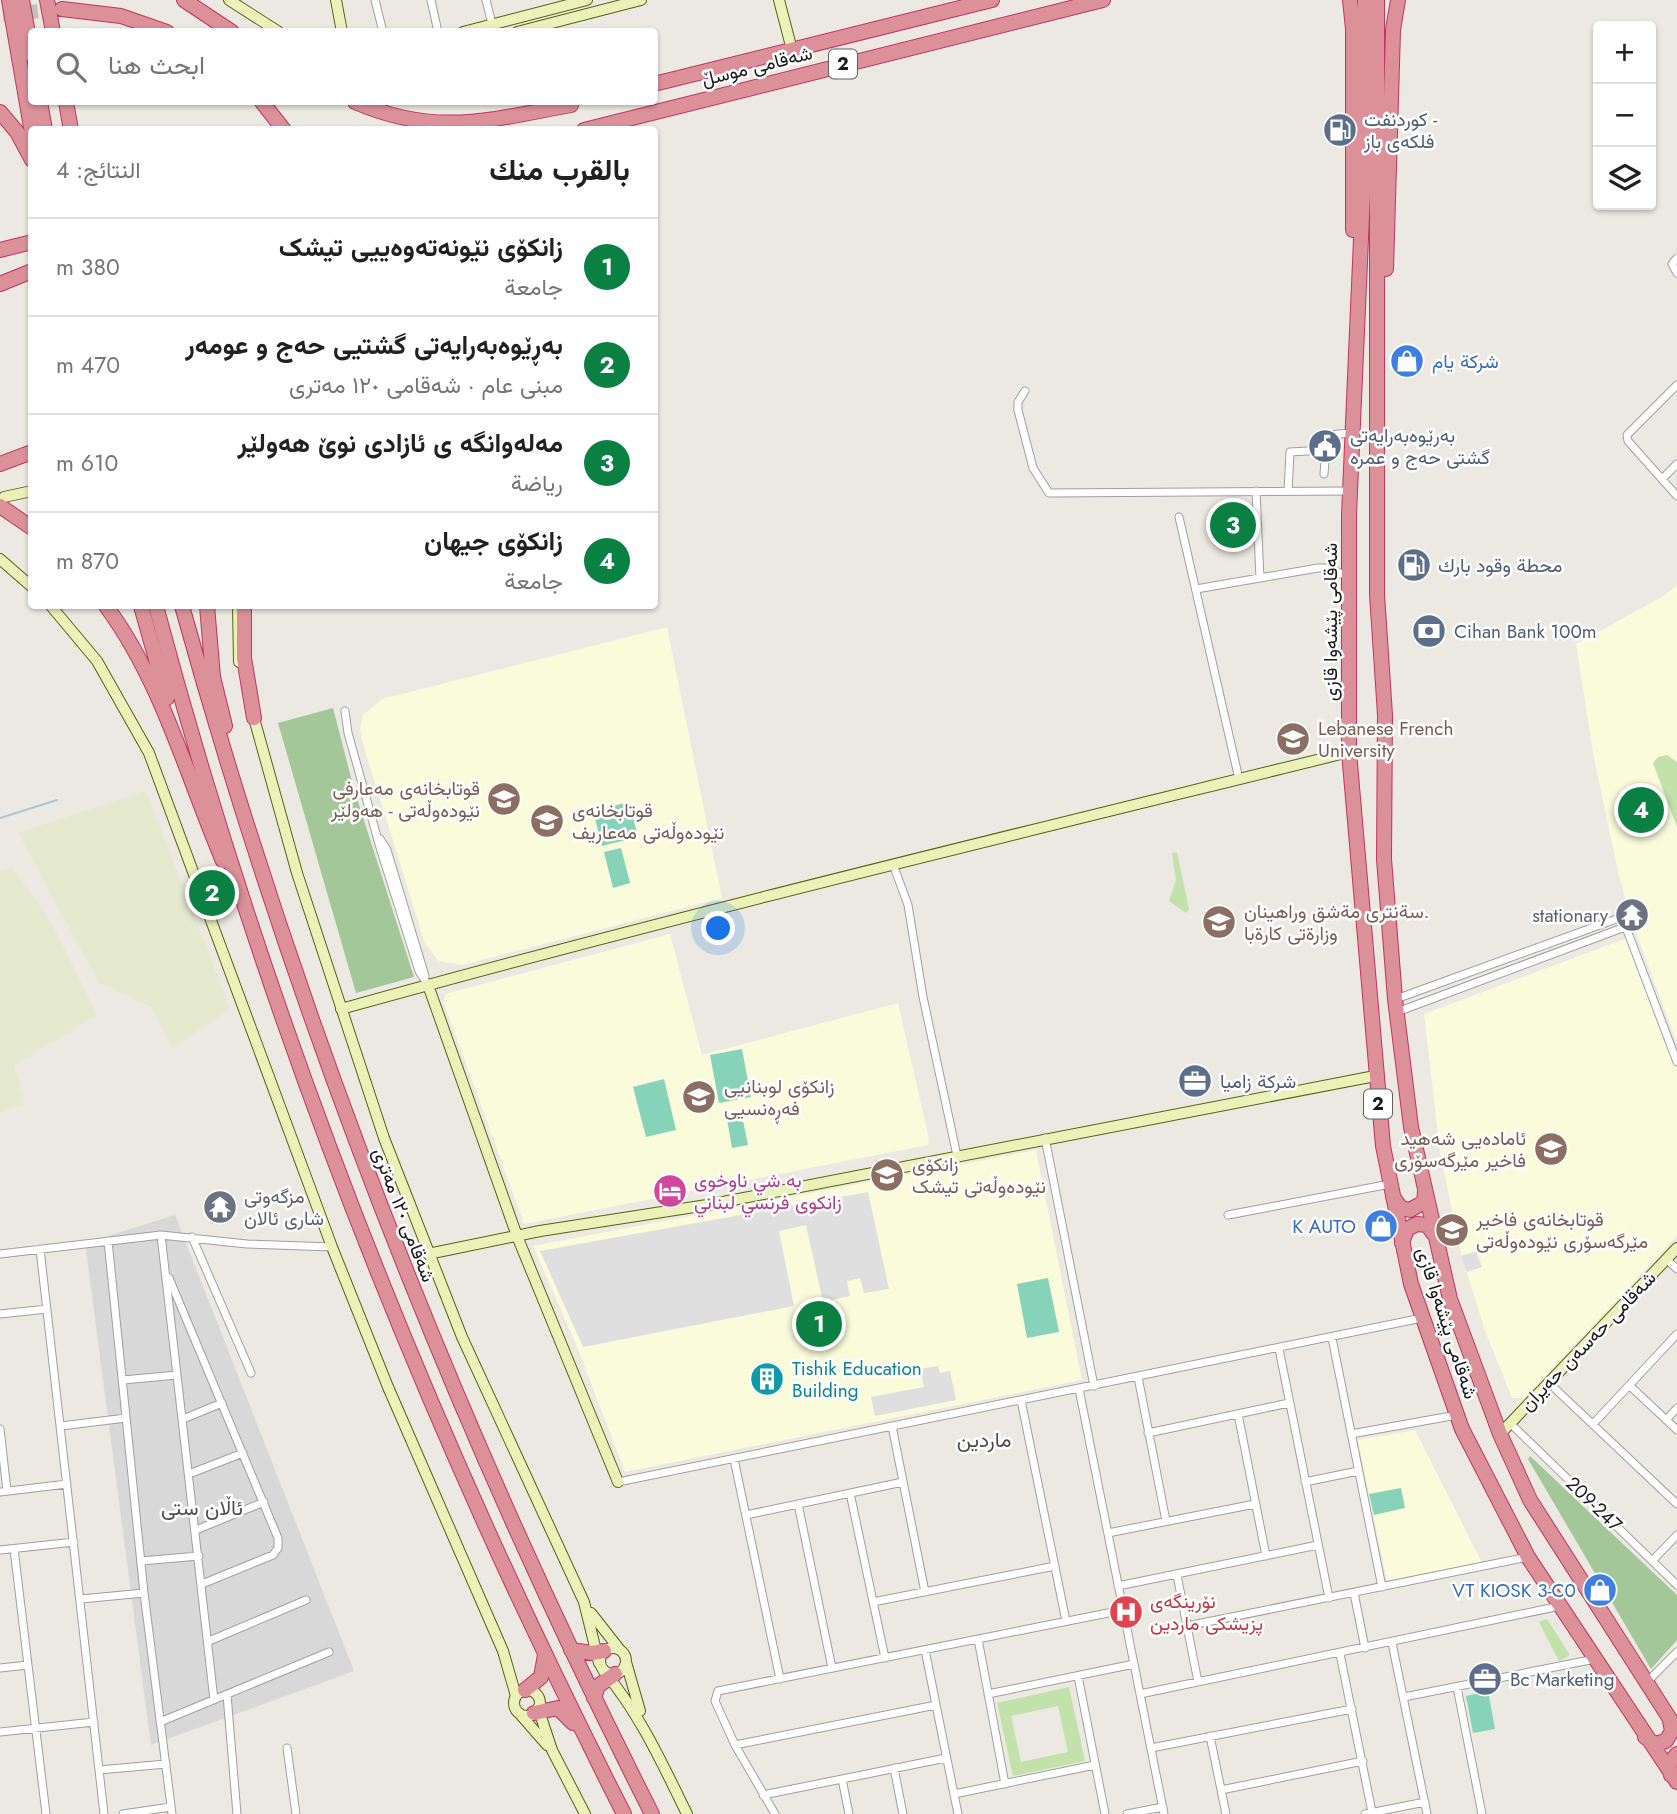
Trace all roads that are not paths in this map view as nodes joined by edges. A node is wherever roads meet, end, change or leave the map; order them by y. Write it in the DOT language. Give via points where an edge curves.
graph roads {
  1 [pos="9,0"];
  2 [pos="22,0"];
  3 [pos="47,0"];
  4 [pos="184,0"];
  5 [pos="219,0"];
  6 [pos="229,0"];
  7 [pos="335,0"];
  8 [pos="375,0"];
  9 [pos="431,0"];
  10 [pos="486,0"];
  11 [pos="586,0"];
  12 [pos="641,0"];
  13 [pos="779,0"];
  14 [pos="992,0"];
  15 [pos="1102,0"];
  16 [pos="1348,0"];
  17 [pos="1355,0"];
  18 [pos="1364,0"];
  19 [pos="1377,0"];
  20 [pos="1392,0"];
  21 [pos="1399,0"];
  22 [pos="570,4"];
  23 [pos="542,6"];
  24 [pos="62,9"];
  25 [pos="573,18"];
  26 [pos="492,24"];
  27 [pos="1394,24"];
  28 [pos="52,28"];
  29 [pos="156,28"];
  30 [pos="226,28"];
  31 [pos="259,28"];
  32 [pos="273,28"];
  33 [pos="341,28"];
  34 [pos="382,28"];
  35 [pos="437,28"];
  36 [pos="478,28"];
  37 [pos="533,28"];
  38 [pos="1353,29"];
  39 [pos="28,33"];
  40 [pos="792,50"];
  41 [pos="658,83"];
  42 [pos="41,105"];
  43 [pos="67,105"];
  44 [pos="264,105"];
  45 [pos="363,105"];
  46 [pos="568,105"];
  47 [pos="570,105"];
  48 [pos="0,112"];
  49 [pos="628,118"];
  50 [pos="31,126"];
  51 [pos="44,126"];
  52 [pos="70,126"];
  53 [pos="281,126"];
  54 [pos="489,126"];
  55 [pos="599,126"];
  56 [pos="617,126"];
  57 [pos="28,153"];
  58 [pos="28,243"];
  59 [pos="0,248"];
  60 [pos="1677,258"];
  61 [pos="28,271"];
  62 [pos="28,272"];
  63 [pos="1677,273"];
  64 [pos="0,277"];
  65 [pos="0,284"];
  66 [pos="1378,353"];
  67 [pos="1355,354"];
  68 [pos="1677,384"];
  69 [pos="1025,391"];
  70 [pos="1352,433"];
  71 [pos="1324,450"];
  72 [pos="28,454"];
  73 [pos="0,464"];
  74 [pos="1677,464"];
  75 [pos="1324,474"];
  76 [pos="1662,479"];
  77 [pos="1256,491"];
  78 [pos="1288,491"];
  79 [pos="1350,491"];
  80 [pos="28,492"];
  81 [pos="1677,496"];
  82 [pos="2,502"];
  83 [pos="1179,517"];
  84 [pos="28,525"];
  85 [pos="0,559"];
  86 [pos="0,565"];
  87 [pos="1349,577"];
  88 [pos="1260,578"];
  89 [pos="27,583"];
  90 [pos="1196,589"];
  91 [pos="54,609"];
  92 [pos="108,609"];
  93 [pos="142,609"];
  94 [pos="157,609"];
  95 [pos="183,609"];
  96 [pos="207,609"];
  97 [pos="238,609"];
  98 [pos="244,609"];
  99 [pos="345,711"];
  100 [pos="254,718"];
  101 [pos="1349,752"];
  102 [pos="1239,779"];
  103 [pos="192,782"];
  104 [pos="254,850"];
  105 [pos="894,867"];
  106 [pos="248,915"];
  107 [pos="1625,928"];
  108 [pos="429,982"];
  109 [pos="1396,1005"];
  110 [pos="341,1009"];
  111 [pos="1677,1062"];
  112 [pos="1375,1076"];
  113 [pos="1045,1138"];
  114 [pos="956,1151"];
  115 [pos="1391,1190"];
  116 [pos="1425,1191"];
  117 [pos="691,1205"];
  118 [pos="1228,1215"];
  119 [pos="1434,1234"];
  120 [pos="161,1235"];
  121 [pos="517,1236"];
  122 [pos="192,1237"];
  123 [pos="108,1241"];
  124 [pos="332,1247"];
  125 [pos="1403,1248"];
  126 [pos="1677,1248"];
  127 [pos="40,1249"];
  128 [pos="0,1254"];
  129 [pos="428,1254"];
  130 [pos="1666,1259"];
  131 [pos="165,1268"];
  132 [pos="1677,1269"];
  133 [pos="47,1309"];
  134 [pos="0,1314"];
  135 [pos="1422,1318"];
  136 [pos="1677,1334"];
  137 [pos="1332,1338"];
  138 [pos="1279,1349"];
  139 [pos="566,1353"];
  140 [pos="580,1356"];
  141 [pos="251,1373"];
  142 [pos="177,1375"];
  143 [pos="1138,1377"];
  144 [pos="123,1380"];
  145 [pos="1549,1382"];
  146 [pos="1629,1385"];
  147 [pos="1094,1386"];
  148 [pos="1079,1389"];
  149 [pos="1021,1400"];
  150 [pos="222,1403"];
  151 [pos="1289,1403"];
  152 [pos="1677,1408"];
  153 [pos="1238,1414"];
  154 [pos="1457,1415"];
  155 [pos="125,1418"];
  156 [pos="183,1419"];
  157 [pos="1666,1420"];
  158 [pos="1510,1423"];
  159 [pos="1593,1424"];
  160 [pos="61,1426"];
  161 [pos="892,1426"];
  162 [pos="1677,1430"];
  163 [pos="0,1431"];
  164 [pos="1148,1433"];
  165 [pos="1351,1434"];
  166 [pos="1500,1434"];
  167 [pos="243,1453"];
  168 [pos="734,1459"];
  169 [pos="1358,1471"];
  170 [pos="189,1474"];
  171 [pos="618,1482"];
  172 [pos="903,1482"];
  173 [pos="1306,1482"];
  174 [pos="67,1484"];
  175 [pos="3,1491"];
  176 [pos="1677,1491"];
  177 [pos="850,1493"];
  178 [pos="1674,1501"];
  179 [pos="264,1502"];
  180 [pos="798,1504"];
  181 [pos="1255,1504"];
  182 [pos="746,1515"];
  183 [pos="1166,1521"];
  184 [pos="196,1530"];
  185 [pos="1108,1533"];
  186 [pos="1677,1535"];
  187 [pos="74,1542"];
  188 [pos="1318,1545"];
  189 [pos="14,1549"];
  190 [pos="0,1550"];
  191 [pos="199,1556"];
  192 [pos="1266,1556"];
  193 [pos="1528,1557"];
  194 [pos="141,1561"];
  195 [pos="1652,1561"];
  196 [pos="1055,1566"];
  197 [pos="1177,1574"];
  198 [pos="202,1584"];
  199 [pos="1677,1585"];
  200 [pos="1118,1586"];
  201 [pos="1382,1587"];
  202 [pos="925,1591"];
  203 [pos="144,1593"];
  204 [pos="1354,1593"];
  205 [pos="1329,1598"];
  206 [pos="81,1599"];
  207 [pos="306,1600"];
  208 [pos="584,1601"];
  209 [pos="873,1602"];
  210 [pos="1560,1606"];
  211 [pos="1123,1610"];
  212 [pos="1066,1621"];
  213 [pos="1187,1626"];
  214 [pos="978,1639"];
  215 [pos="209,1641"];
  216 [pos="1392,1643"];
  217 [pos="1365,1648"];
  218 [pos="570,1650"];
  219 [pos="620,1650"];
  220 [pos="925,1650"];
  221 [pos="329,1652"];
  222 [pos="1677,1652"];
  223 [pos="545,1654"];
  224 [pos="1340,1654"];
  225 [pos="885,1658"];
  226 [pos="1595,1660"];
  227 [pos="626,1662"];
  228 [pos="1134,1664"];
  229 [pos="28,1665"];
  230 [pos="605,1665"];
  231 [pos="0,1668"];
  232 [pos="832,1668"];
  233 [pos="1078,1676"];
  234 [pos="780,1679"];
  235 [pos="1198,1682"];
  236 [pos="1646,1683"];
  237 [pos="1457,1687"];
  238 [pos="526,1691"];
  239 [pos="988,1694"];
  240 [pos="1140,1694"];
  241 [pos="227,1695"];
  242 [pos="1404,1697"];
  243 [pos="594,1698"];
  244 [pos="214,1700"];
  245 [pos="936,1705"];
  246 [pos="1352,1709"];
  247 [pos="533,1712"];
  248 [pos="94,1722"];
  249 [pos="160,1722"];
  250 [pos="1673,1724"];
  251 [pos="36,1728"];
  252 [pos="646,1730"];
  253 [pos="0,1732"];
  254 [pos="1210,1736"];
  255 [pos="1644,1736"];
  256 [pos="586,1738"];
  257 [pos="735,1745"];
  258 [pos="287,1748"];
  259 [pos="1151,1748"];
  260 [pos="552,1751"];
  261 [pos="1677,1754"];
  262 [pos="946,1758"];
  263 [pos="1363,1761"];
  264 [pos="166,1764"];
  265 [pos="1095,1765"];
  266 [pos="894,1768"];
  267 [pos="99,1770"];
  268 [pos="842,1779"];
  269 [pos="1674,1779"];
  270 [pos="1005,1784"];
  271 [pos="1221,1790"];
  272 [pos="954,1794"];
  273 [pos="763,1795"];
  274 [pos="1425,1802"];
  275 [pos="172,1810"];
  276 [pos="1164,1810"];
  277 [pos="1369,1813"];
  278 [pos="46,1814"];
  279 [pos="104,1814"];
  280 [pos="123,1814"];
  281 [pos="237,1814"];
  282 [pos="296,1814"];
  283 [pos="585,1814"];
  284 [pos="624,1814"];
  285 [pos="652,1814"];
  286 [pos="687,1814"];
  287 [pos="775,1814"];
  288 [pos="849,1814"];
  289 [pos="904,1814"];
  290 [pos="958,1814"];
  291 [pos="1105,1814"];
  292 [pos="1127,1814"];
  293 [pos="1226,1814"];
  294 [pos="1427,1814"];
  295 [pos="1482,1814"];
  1 -- 50 [label="highway"];
  2 -- 39 [label="highway"];
  3 -- 28 [label="highway"];
  4 -- 30 [label="highway"];
  5 -- 31 [label="street"];
  6 -- 32 [label="street"];
  7 -- 33 [label="street"];
  8 -- 34 [label="street"];
  9 -- 35 [label="street"];
  10 -- 26 [label="street"];
  11 -- 22 [label="street"];
  12 -- 25 [label="street"];
  13 -- 40 [label="street"];
  14 -- 40 [label="highway, شەقامی موسڵ / 2"];
  15 -- 49 [label="highway, شەقامی موسڵ / 2"];
  16 -- 38 [label="highway"];
  17 -- 38 [label="highway"];
  18 -- 67 [label="highway, شەقامی پێشەوا قازی" via="1363,194"];
  19 -- 66 [label="highway, شەقامی پێشەوا قازی"];
  20 -- 27 [label="highway"];
  21 -- 27 [label="highway"];
  22 -- 23 [label="street"];
  22 -- 25 [label="street"];
  23 -- 26 [label="street"];
  24 -- 29 [label="highway" via="121,16"];
  25 -- 37 [label="street"];
  26 -- 36 [label="street"];
  27 -- 66 [label="highway, شەقامی پێشەوا قازی / 2" via="1385,317"];
  38 -- 67 [label="highway, شەقامی پێشەوا قازی / 2"];
  40 -- 41 [label="highway, شەقامی موسڵ / 2"];
  42 -- 51 [label="highway"];
  43 -- 52 [label="highway"];
  44 -- 53 [label="highway"];
  45 -- 46 [label="highway" via="398,119 440,124 486,121"];
  47 -- 54 [label="highway"];
  48 -- 57 [label="highway"];
  49 -- 55 [label="highway, شەقامی موسڵ / 2"];
  49 -- 56 [label="highway"];
  58 -- 59 [label="highway"];
  60 -- 63 [label="street" via="1672,264"];
  61 -- 64 [label="highway"];
  62 -- 65 [label="highway"];
  66 -- 109 [label="highway, شەقامی پێشەوا قازی / 2" via="1378,634 1385,716 1385,875"];
  67 -- 70 [label="highway, شەقامی پێشەوا قازی / 2"];
  68 -- 76 [label="street" via="1627,435"];
  69 -- 77 [label="street" via="1018,410 1033,468 1049,494"];
  70 -- 71 [label="street" via="1327,435"];
  70 -- 79 [label="highway, شەقامی پێشەوا قازی / 2"];
  71 -- 75 [label="street"];
  71 -- 78 [label="street" via="1290,452"];
  72 -- 73 [label="highway"];
  74 -- 76 [label="street"];
  76 -- 81 [label="street"];
  77 -- 78 [label="street"];
  77 -- 88 [label="street"];
  78 -- 79 [label="street"];
  79 -- 87 [label="highway, شەقامی پێشەوا قازی / 2"];
  80 -- 82 [label="street"];
  82 -- 84 [label="highway"];
  83 -- 90 [label="street"];
  85 -- 89 [label="street"];
  86 -- 89 [label="street"];
  87 -- 88 [label="street" via="1318,568"];
  87 -- 101 [label="highway, شەقامی پێشەوا قازی / 2"];
  88 -- 90 [label="street"];
  90 -- 102 [label="street"];
  91 -- 124 [label="street" via="97,661 149,752"];
  92 -- 103 [label="highway" via="150,678"];
  93 -- 103 [label="highway"];
  94 -- 106 [label="highway"];
  95 -- 104 [label="highway, شەقامی ١٢٠ مەتری"];
  96 -- 104 [label="highway" via="213,677"];
  97 -- 100 [label="street" via="238,659"];
  98 -- 100 [label="highway" via="244,658"];
  99 -- 108 [label="street" via="419,971"];
  100 -- 110 [label="street" via="285,835"];
  101 -- 102 [label="street"];
  101 -- 112 [label="highway, شەقامی پێشەوا قازی / 2"];
  102 -- 105 [label="street"];
  103 -- 106 [label="highway"];
  104 -- 218 [label="highway, شەقامی ١٢٠ مەتری" via="333,1083 421,1311"];
  105 -- 108 [label="street"];
  105 -- 114 [label="street" via="908,905"];
  106 -- 223 [label="highway" via="388,1295"];
  107 -- 109 [label="street"];
  107 -- 109 [label="street" via="1622,917"];
  107 -- 111 [label="street"];
  108 -- 110 [label="street"];
  108 -- 121 [label="street"];
  109 -- 116 [label="highway, شەقامی پێشەوا قازی / 2" via="1411,1127"];
  110 -- 129 [label="street"];
  112 -- 113 [label="street"];
  112 -- 115 [label="highway, شەقامی پێشەوا قازی / 2"];
  113 -- 114 [label="street"];
  113 -- 117 [label="street"];
  113 -- 147 [label="street"];
  114 -- 117 [label="street"];
  115 -- 116 [label="highway" via="1397,1204 1410,1210 1424,1202"];
  115 -- 118 [label="street"];
  115 -- 125 [label="highway, شەقامی پێشەوا قازی / 2"];
  116 -- 119 [label="highway, شەقامی پێشەوا قازی / 2"];
  117 -- 121 [label="street"];
  119 -- 125 [label="highway" via="1427,1225 1411,1226 1404,1234"];
  119 -- 166 [label="highway, شەقامی پێشەوا قازی / 2" via="1450,1299"];
  120 -- 122 [label="street"];
  120 -- 123 [label="street"];
  120 -- 131 [label="street"];
  121 -- 129 [label="street"];
  121 -- 139 [label="street"];
  122 -- 124 [label="street"];
  122 -- 141 [label="street"];
  123 -- 127 [label="street"];
  123 -- 144 [label="street"];
  124 -- 238 [label="street" via="503,1651"];
  125 -- 135 [label="highway, شەقامی پێشەوا قازی / 2"];
  126 -- 130 [label="street, شەقامی حەسەن حەیران"];
  127 -- 128 [label="street"];
  127 -- 133 [label="street"];
  129 -- 208 [label="street"];
  130 -- 132 [label="street"];
  130 -- 145 [label="street, شەقامی حەسەن حەیران"];
  131 -- 142 [label="street"];
  131 -- 150 [label="street"];
  133 -- 134 [label="street"];
  133 -- 160 [label="street"];
  135 -- 137 [label="street"];
  135 -- 154 [label="highway, شەقامی پێشەوا قازی / 2"];
  136 -- 146 [label="street"];
  137 -- 138 [label="street"];
  137 -- 165 [label="street"];
  138 -- 143 [label="street"];
  138 -- 151 [label="street"];
  139 -- 140 [label="street"];
  139 -- 171 [label="street"];
  142 -- 144 [label="street"];
  142 -- 156 [label="street"];
  143 -- 147 [label="street"];
  143 -- 164 [label="street"];
  144 -- 155 [label="street"];
  145 -- 158 [label="street, شەقامی حەسەن حەیران"];
  145 -- 159 [label="street"];
  146 -- 157 [label="street"];
  146 -- 159 [label="street"];
  147 -- 148 [label="street"];
  148 -- 149 [label="street"];
  148 -- 185 [label="street"];
  149 -- 161 [label="street"];
  149 -- 196 [label="street"];
  150 -- 156 [label="street"];
  150 -- 167 [label="street"];
  151 -- 153 [label="street"];
  151 -- 173 [label="street"];
  152 -- 157 [label="street"];
  153 -- 164 [label="street"];
  153 -- 181 [label="street"];
  154 -- 165 [label="street"];
  154 -- 193 [label="highway, شەقامی پێشەوا قازی / 2"];
  155 -- 160 [label="street"];
  155 -- 194 [label="street"];
  156 -- 170 [label="street"];
  157 -- 162 [label="street"];
  158 -- 166 [label="street, شەقامی حەسەن حەیران"];
  158 -- 195 [label="street, 209-247"];
  159 -- 178 [label="street"];
  160 -- 174 [label="street"];
  161 -- 168 [label="street"];
  161 -- 172 [label="street"];
  163 -- 175 [label="street"];
  164 -- 183 [label="street"];
  165 -- 169 [label="street"];
  166 -- 236 [label="highway, شەقامی پێشەوا قازی / 2" via="1530,1500"];
  167 -- 170 [label="street"];
  167 -- 179 [label="street"];
  168 -- 171 [label="street"];
  168 -- 182 [label="street"];
  169 -- 173 [label="street"];
  169 -- 201 [label="street"];
  170 -- 184 [label="street"];
  172 -- 177 [label="street"];
  172 -- 202 [label="street"];
  173 -- 188 [label="street"];
  174 -- 175 [label="street"];
  174 -- 187 [label="street"];
  176 -- 178 [label="street"];
  177 -- 180 [label="street"];
  177 -- 209 [label="street"];
  179 -- 184 [label="street"];
  179 -- 198 [label="street" via="278,1538 273,1555"];
  180 -- 182 [label="street"];
  180 -- 232 [label="street"];
  181 -- 183 [label="street"];
  181 -- 192 [label="street"];
  182 -- 234 [label="street"];
  183 -- 185 [label="street"];
  184 -- 191 [label="street"];
  185 -- 200 [label="street"];
  186 -- 195 [label="street"];
  187 -- 189 [label="street"];
  187 -- 206 [label="street"];
  188 -- 192 [label="street"];
  188 -- 205 [label="street"];
  189 -- 190 [label="street"];
  189 -- 229 [label="street"];
  191 -- 194 [label="street"];
  191 -- 198 [label="street"];
  192 -- 197 [label="street"];
  193 -- 201 [label="street"];
  193 -- 210 [label="highway, شەقامی پێشەوا قازی / 2"];
  194 -- 203 [label="street"];
  195 -- 199 [label="street, 209-247"];
  196 -- 202 [label="street"];
  196 -- 212 [label="street"];
  197 -- 200 [label="street"];
  197 -- 213 [label="street"];
  198 -- 215 [label="street"];
  200 -- 211 [label="street"];
  201 -- 204 [label="street"];
  202 -- 209 [label="street"];
  203 -- 206 [label="street"];
  203 -- 249 [label="street"];
  204 -- 205 [label="street"];
  204 -- 217 [label="street"];
  205 -- 213 [label="street"];
  206 -- 248 [label="street"];
  207 -- 215 [label="street"];
  208 -- 219 [label="street"];
  208 -- 230 [label="street"];
  209 -- 225 [label="street"];
  210 -- 216 [label="street"];
  210 -- 226 [label="highway, شەقامی پێشەوا قازی / 2"];
  211 -- 212 [label="street"];
  211 -- 228 [label="street"];
  212 -- 214 [label="street"];
  213 -- 235 [label="street"];
  214 -- 220 [label="street"];
  214 -- 239 [label="street"];
  215 -- 244 [label="street"];
  216 -- 217 [label="street"];
  216 -- 242 [label="street"];
  217 -- 224 [label="street"];
  218 -- 230 [label="highway"];
  218 -- 243 [label="highway, شەقامی ١٢٠ مەتری"];
  219 -- 227 [label="street"];
  219 -- 230 [label="street" via="612,1648"];
  220 -- 225 [label="street"];
  220 -- 245 [label="street"];
  221 -- 241 [label="street"];
  222 -- 236 [label="street"];
  223 -- 238 [label="highway" via="541,1677"];
  223 -- 256 [label="highway"];
  224 -- 235 [label="street"];
  224 -- 246 [label="street"];
  225 -- 232 [label="street"];
  226 -- 237 [label="street"];
  226 -- 255 [label="highway, شەقامی پێشەوا قازی / 2"];
  227 -- 230 [label="street" via="622,1670"];
  227 -- 252 [label="street"];
  228 -- 233 [label="street"];
  228 -- 240 [label="street"];
  229 -- 231 [label="street"];
  229 -- 251 [label="street"];
  230 -- 243 [label="highway"];
  230 -- 252 [label="street"];
  232 -- 234 [label="street"];
  233 -- 239 [label="street"];
  233 -- 265 [label="street"];
  234 -- 257 [label="street" via="715,1694"];
  235 -- 240 [label="street"];
  236 -- 250 [label="highway, شەقامی پێشەوا قازی / 2"];
  237 -- 242 [label="street"];
  237 -- 295 [label="street"];
  238 -- 247 [label="street" via="538,1698"];
  238 -- 247 [label="street" via="513,1703"];
  239 -- 270 [label="street"];
  240 -- 259 [label="street"];
  241 -- 244 [label="street"];
  241 -- 281 [label="street"];
  242 -- 274 [label="street"];
  243 -- 285 [label="highway, شەقامی ١٢٠ مەتری"];
  244 -- 249 [label="street"];
  245 -- 257 [label="street"];
  245 -- 262 [label="street"];
  246 -- 254 [label="street"];
  246 -- 263 [label="street"];
  247 -- 256 [label="highway" via="561,1709"];
  247 -- 260 [label="street"];
  247 -- 260 [label="street"];
  248 -- 251 [label="street"];
  248 -- 267 [label="street"];
  249 -- 264 [label="street"];
  250 -- 255 [label="highway" via="1666,1741 1652,1743"];
  251 -- 253 [label="street"];
  251 -- 278 [label="street"];
  252 -- 286 [label="street"];
  254 -- 259 [label="street"];
  254 -- 271 [label="street"];
  255 -- 269 [label="highway, شەقامی پێشەوا قازی / 2"];
  256 -- 284 [label="highway"];
  257 -- 273 [label="street"];
  258 -- 282 [label="street"];
  259 -- 276 [label="street"];
  260 -- 283 [label="street"];
  261 -- 269 [label="highway" via="1670,1761"];
  262 -- 266 [label="street"];
  262 -- 272 [label="street"];
  263 -- 271 [label="street"];
  263 -- 277 [label="street"];
  264 -- 267 [label="street"];
  264 -- 275 [label="street"];
  265 -- 270 [label="street"];
  265 -- 291 [label="street"];
  266 -- 268 [label="street"];
  266 -- 289 [label="street"];
  267 -- 279 [label="street"];
  268 -- 273 [label="street"];
  268 -- 288 [label="street"];
  270 -- 272 [label="street"];
  271 -- 293 [label="street"];
  272 -- 290 [label="street"];
  273 -- 287 [label="street"];
  274 -- 277 [label="street"];
  274 -- 294 [label="street"];
  275 -- 280 [label="street"];
  276 -- 292 [label="street"];
}
